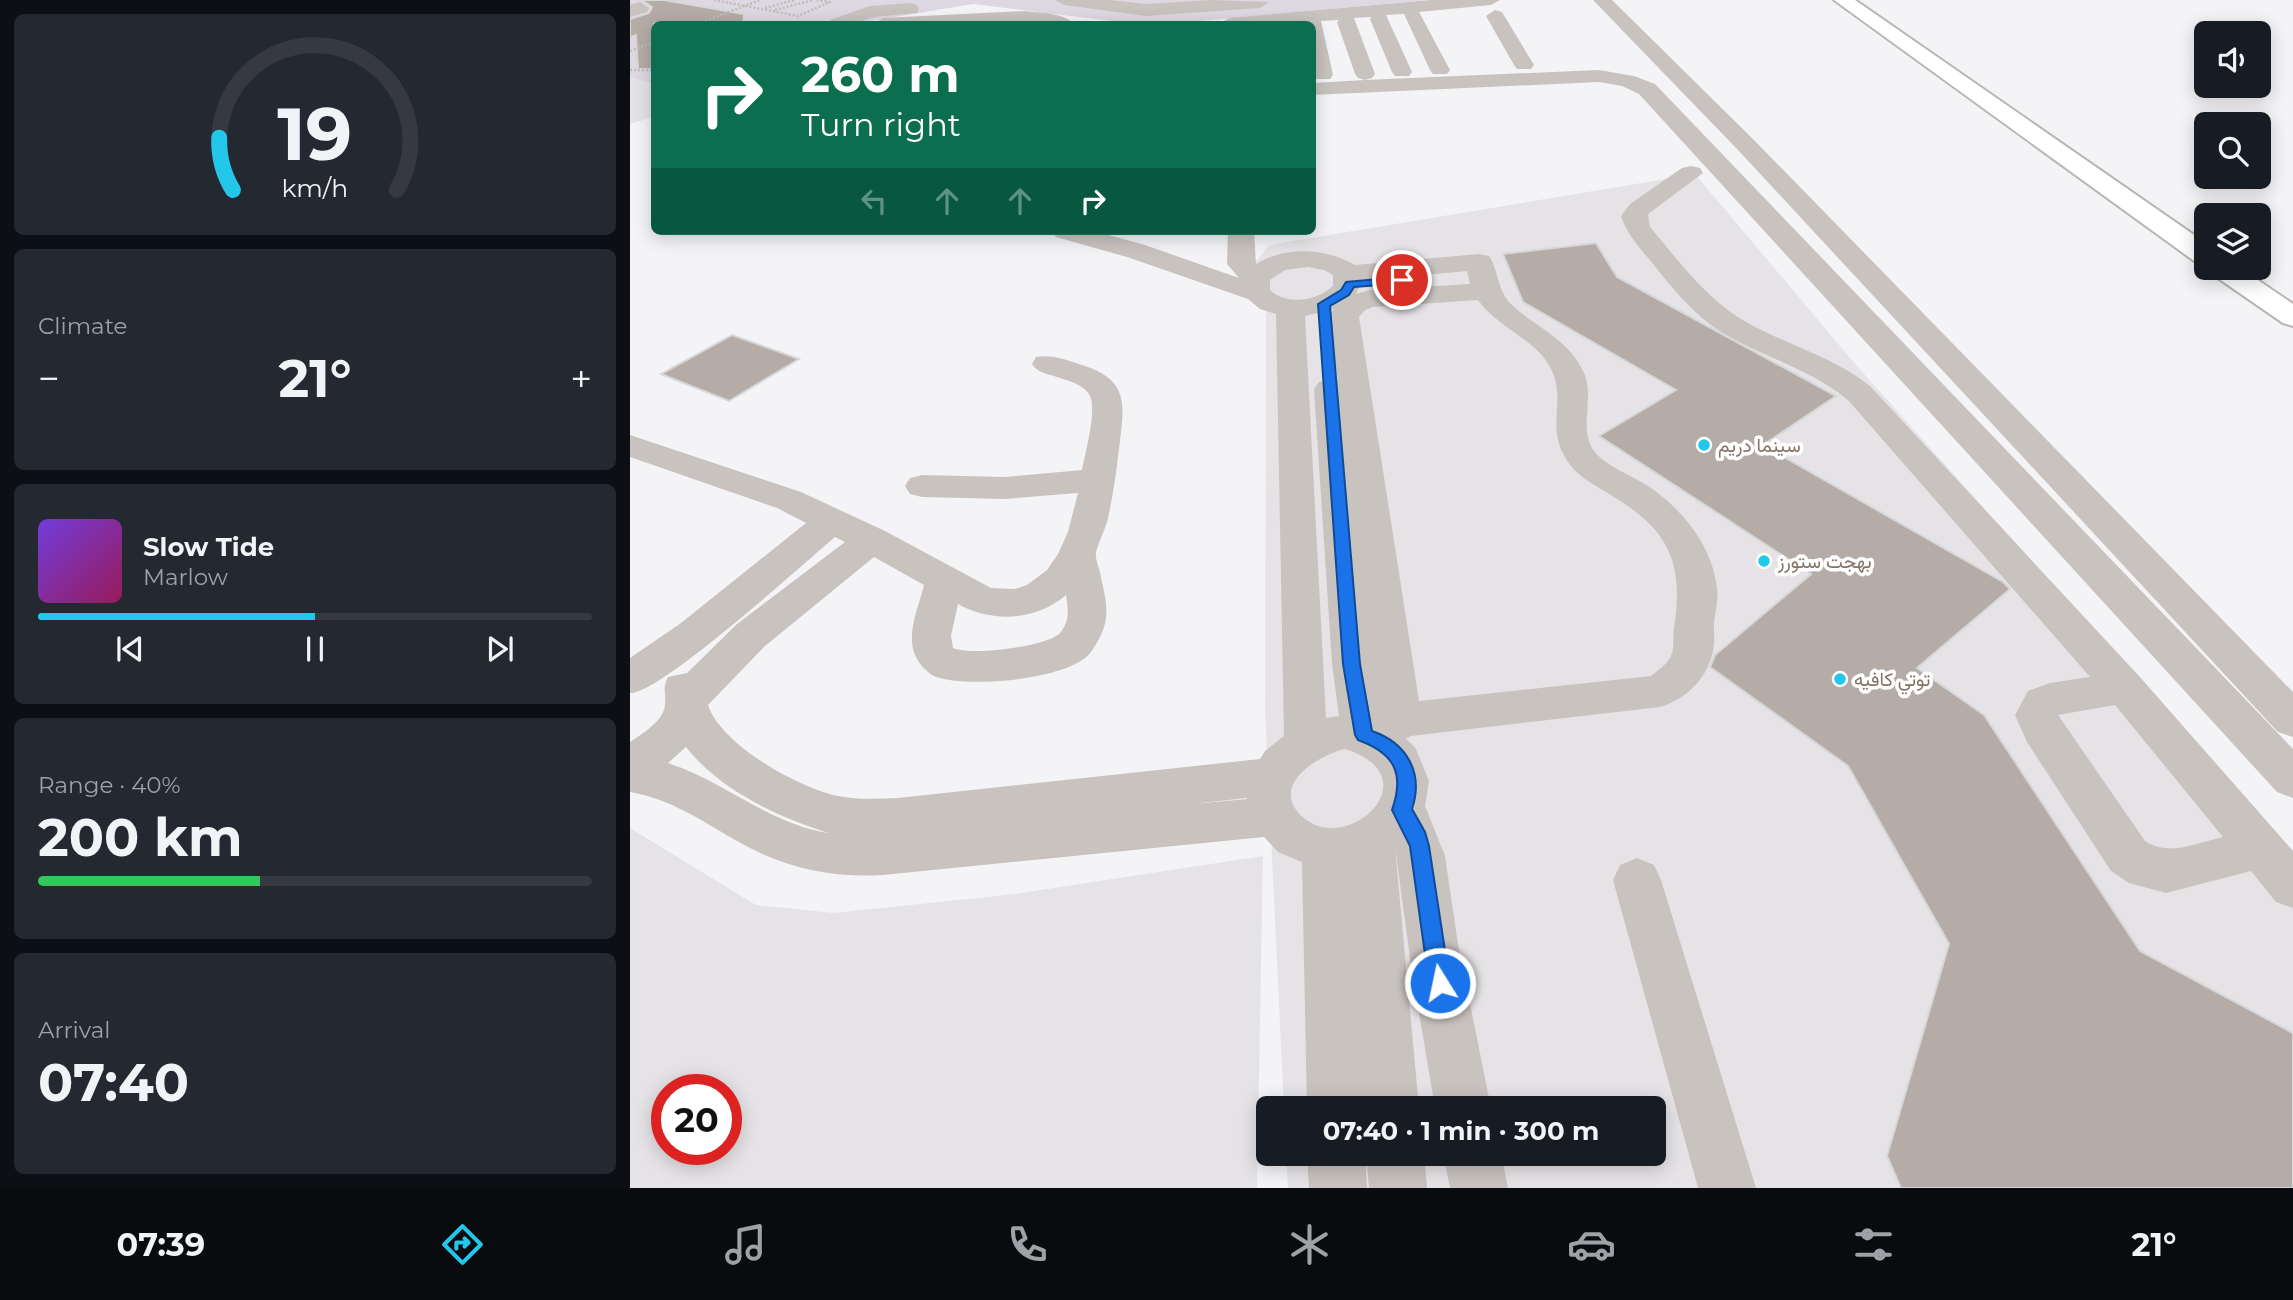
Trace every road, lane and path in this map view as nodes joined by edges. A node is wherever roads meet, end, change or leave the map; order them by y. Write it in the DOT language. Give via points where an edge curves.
graph roads {
  1 [pos="714,0"];
  2 [pos="737,0"];
  3 [pos="760,0"];
  4 [pos="795,0"];
  5 [pos="815,0"];
  6 [pos="1064,0"];
  7 [pos="1280,0"];
  8 [pos="1602,0"];
  9 [pos="1843,0"];
  10 [pos="1863,0"];
  11 [pos="723,1"];
  12 [pos="940,2"];
  13 [pos="733,4"];
  14 [pos="745,6"];
  15 [pos="1493,8"];
  16 [pos="760,9"];
  17 [pos="771,10"];
  18 [pos="1412,15"];
  19 [pos="1379,19"];
  20 [pos="706,21"];
  21 [pos="846,21"];
  22 [pos="944,21"];
  23 [pos="1054,21"];
  24 [pos="1278,21"];
  25 [pos="1347,22"];
  26 [pos="651,43"];
  27 [pos="630,51"];
  28 [pos="1316,54"];
  29 [pos="1524,65"];
  30 [pos="630,70"];
  31 [pos="651,70"];
  32 [pos="1440,70"];
  33 [pos="1402,72"];
  34 [pos="1365,74"];
  35 [pos="1318,82"];
  36 [pos="1760,160"];
  37 [pos="1705,169"];
  38 [pos="2173,206"];
  39 [pos="1079,235"];
  40 [pos="1241,235"];
  41 [pos="2194,248"];
  42 [pos="2271,272"];
  43 [pos="1482,276"];
  44 [pos="2239,280"];
  45 [pos="1256,286"];
  46 [pos="2293,287"];
  47 [pos="1328,293"];
  48 [pos="2293,317"];
  49 [pos="1047,364"];
  50 [pos="630,444"];
  51 [pos="1099,480"];
  52 [pos="922,486"];
  53 [pos="832,520"];
  54 [pos="872,540"];
  55 [pos="1077,553"];
  56 [pos="944,581"];
  57 [pos="631,678"];
  58 [pos="2123,687"];
  59 [pos="687,703"];
  60 [pos="2293,720"];
  61 [pos="1382,732"];
  62 [pos="1306,742"];
  63 [pos="630,763"];
  64 [pos="630,773"];
  65 [pos="2293,779"];
  66 [pos="1274,796"];
  67 [pos="1365,833"];
  68 [pos="2260,848"];
  69 [pos="1637,880"];
  70 [pos="2293,886"];
  71 [pos="1336,1096"];
  72 [pos="1390,1096"];
  73 [pos="1461,1096"];
  74 [pos="1337,1166"];
  75 [pos="1396,1166"];
  76 [pos="1475,1166"];
  77 [pos="1338,1188"];
  78 [pos="1398,1188"];
  79 [pos="1479,1188"];
  80 [pos="1727,1188"];
  1 -- 11 [label="path"];
  2 -- 13 [label="path"];
  3 -- 14 [label="path"];
  4 -- 16 [label="path"];
  5 -- 17 [label="path"];
  5 -- 17 [label="path" via="830,2 798,16"];
  6 -- 7 [label="street" via="1157,10"];
  8 -- 36 [label="street"];
  9 -- 41 [label="main road"];
  10 -- 38 [label="main road"];
  11 -- 13 [label="path"];
  12 -- 21 [label="street" via="919,9 870,12"];
  13 -- 14 [label="path"];
  14 -- 16 [label="path"];
  14 -- 20 [label="path"];
  15 -- 24 [label="street"];
  15 -- 29 [label="street"];
  16 -- 17 [label="path"];
  18 -- 32 [label="street"];
  19 -- 33 [label="street"];
  22 -- 23 [label="street" via="1025,17"];
  25 -- 34 [label="street"];
  26 -- 27 [label="path"];
  28 -- 35 [label="street"];
  30 -- 31 [label="path"];
  35 -- 37 [label="street" via="1618,78 1647,89"];
  36 -- 37 [label="street"];
  36 -- 60 [label="street"];
  37 -- 58 [label="street" via="1639,209 1634,216 1638,229 1722,319 1840,377 1859,393"];
  37 -- 65 [label="street"];
  39 -- 45 [label="street"];
  40 -- 45 [label="street" via="1241,264"];
  42 -- 46 [label="main road"];
  43 -- 47 [label="street"];
  43 -- 61 [label="street" via="1370,299 1355,304 1344,316"];
  43 -- 61 [label="street" via="1503,312 1546,343 1564,363 1575,394 1570,435 1581,457 1652,507 1688,551 1698,587 1695,649 1685,670 1660,691"];
  44 -- 48 [label="main road"];
  45 -- 47 [label="street" via="1263,300"];
  45 -- 47 [label="street" via="1270,267 1308,258 1333,263"];
  47 -- 61 [label="street" via="1352,664"];
  47 -- 62 [label="street"];
  49 -- 51 [label="street" via="1086,377 1105,393 1109,408"];
  50 -- 53 [label="street" via="745,483"];
  51 -- 52 [label="street" via="1005,488"];
  51 -- 55 [label="street" via="1089,526"];
  53 -- 54 [label="street"];
  53 -- 57 [label="street" via="695,633"];
  54 -- 56 [label="street"];
  54 -- 59 [label="street" via="751,635"];
  55 -- 56 [label="street" via="1061,581 1025,601 985,602"];
  55 -- 56 [label="street" via="1089,615 1075,644 1051,658 972,667 940,660 931,636"];
  57 -- 59 [label="street" via="673,680 681,686"];
  58 -- 68 [label="street"];
  58 -- 68 [label="street" via="2050,700 2036,715 2128,856 2146,868 2166,873"];
  59 -- 63 [label="street" via="683,718 668,737"];
  59 -- 66 [label="street" via="708,743 742,769 815,809 853,818"];
  61 -- 62 [label="street" via="1345,732"];
  61 -- 67 [label="street" via="1405,771 1407,794"];
  62 -- 66 [label="street" via="1281,763"];
  64 -- 66 [label="street" via="681,785 796,847 837,855 883,854"];
  66 -- 67 [label="street" via="1286,832 1304,842"];
  67 -- 71 [label="street"];
  67 -- 72 [label="street"];
  67 -- 73 [label="street" via="1415,832"];
  68 -- 70 [label="street"];
  69 -- 80 [label="street"];
  74 -- 77 [label="street"];
  75 -- 78 [label="street"];
  76 -- 79 [label="street"];
}
